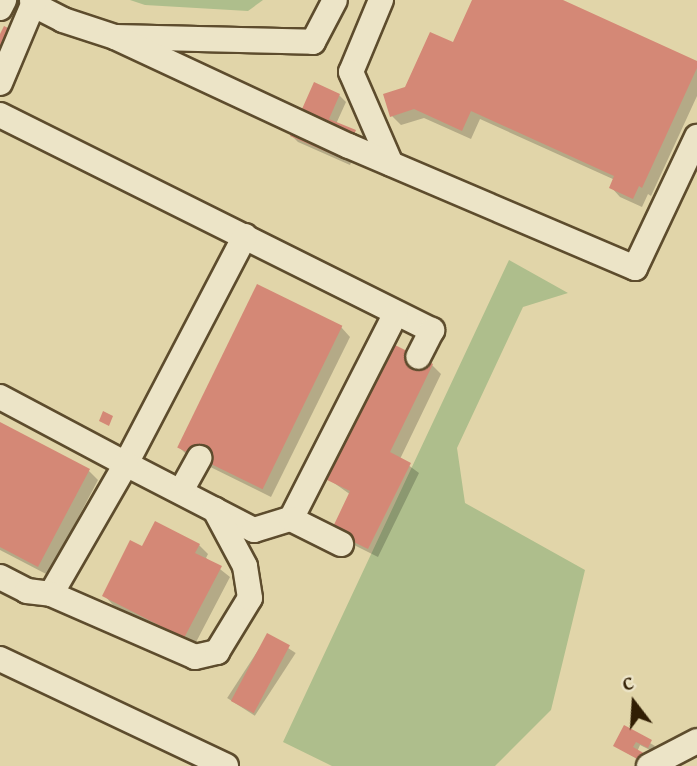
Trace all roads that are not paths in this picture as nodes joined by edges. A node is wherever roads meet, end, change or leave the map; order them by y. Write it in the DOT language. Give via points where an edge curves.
graph roads {
  1 [pos="4,0"];
  2 [pos="335,0"];
  3 [pos="381,0"];
  4 [pos="33,1"];
  5 [pos="0,8"];
  6 [pos="114,37"];
  7 [pos="0,83"];
  8 [pos="0,115"];
  9 [pos="697,137"];
  10 [pos="391,164"];
  11 [pos="245,236"];
  12 [pos="396,313"];
  13 [pos="418,357"];
  14 [pos="0,397"];
  15 [pos="199,458"];
  16 [pos="126,464"];
  17 [pos="181,491"];
  18 [pos="215,510"];
  19 [pos="291,519"];
  20 [pos="341,544"];
  21 [pos="0,577"];
  22 [pos="51,594"];
  23 [pos="0,659"];
  24 [pos="697,741"];
  25 [pos="686,752"];
  26 [pos="697,762"];
  27 [pos="226,766"];
  28 [pos="649,766"];
  1 -- 5 [label="lane"];
  2 -- 6 [label="lane" via="313,41"];
  3 -- 10 [label="lane" via="351,72"];
  4 -- 6 [label="lane" via="64,20"];
  4 -- 7 [label="lane"];
  6 -- 10 [label="lane"];
  8 -- 11 [label="lane"];
  9 -- 10 [label="lane" via="635,268"];
  11 -- 12 [label="lane"];
  11 -- 16 [label="lane"];
  12 -- 13 [label="lane" via="432,330"];
  12 -- 19 [label="lane"];
  14 -- 16 [label="lane"];
  15 -- 17 [label="lane"];
  16 -- 17 [label="lane"];
  16 -- 22 [label="lane"];
  17 -- 18 [label="lane"];
  18 -- 19 [label="lane" via="254,530"];
  18 -- 22 [label="lane" via="245,566 250,598 217,652 195,657"];
  19 -- 20 [label="lane"];
  21 -- 22 [label="lane" via="27,591"];
  23 -- 27 [label="lane"];
  24 -- 25 [label="lane"];
  25 -- 26 [label="lane"];
  25 -- 28 [label="lane"];
}
